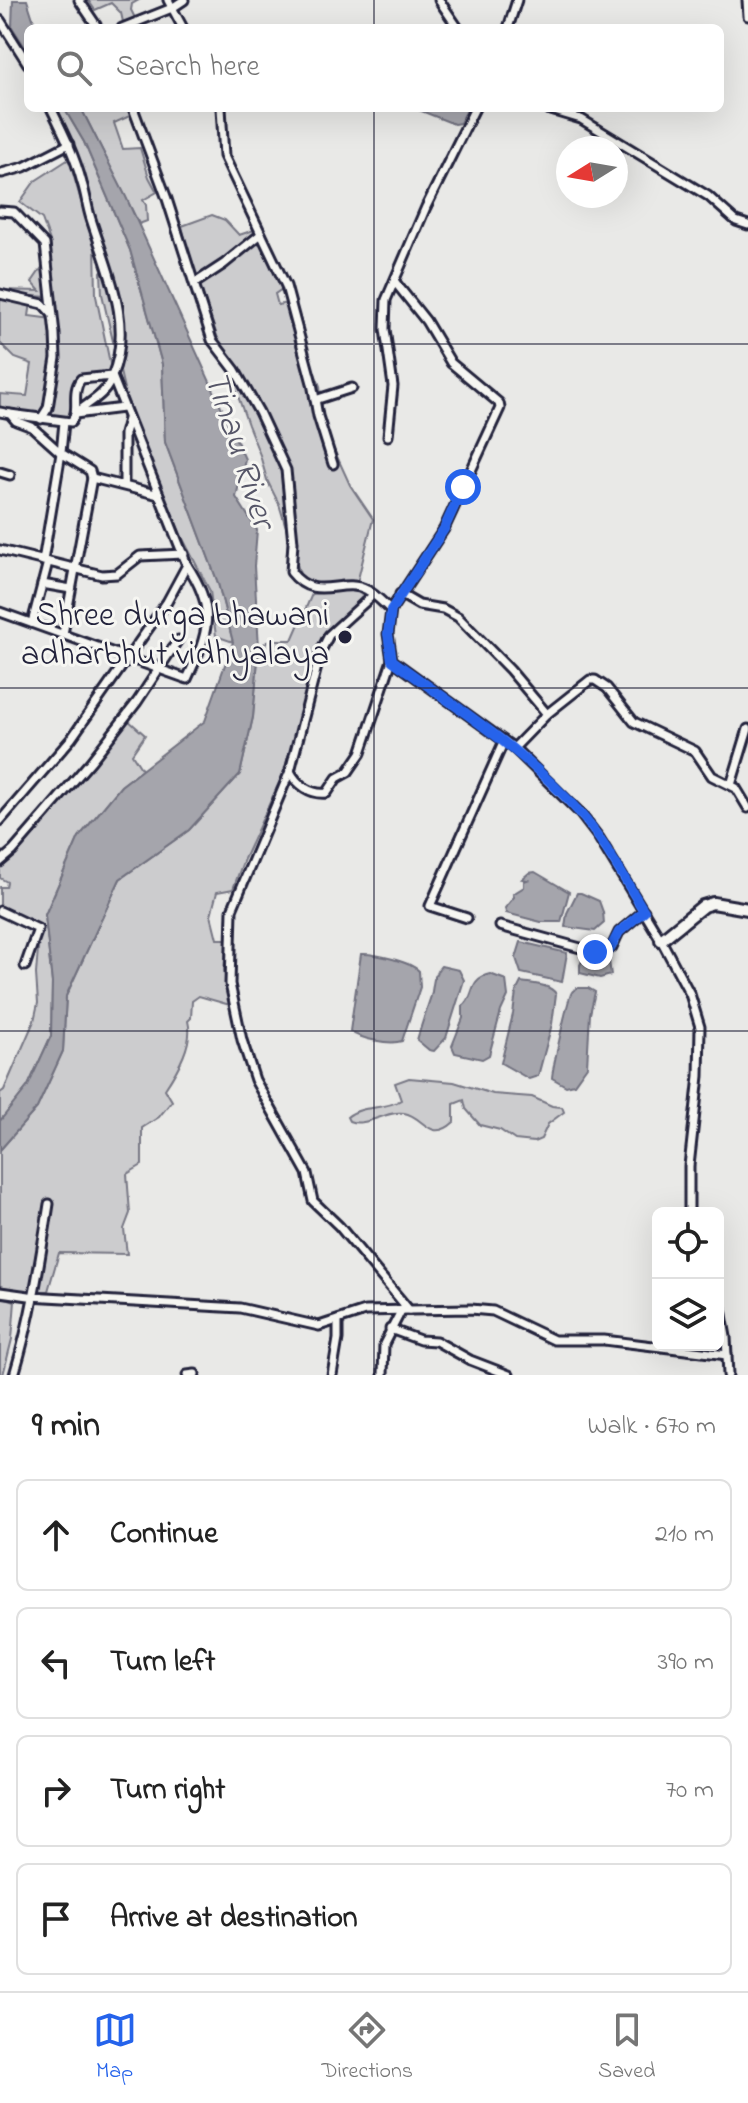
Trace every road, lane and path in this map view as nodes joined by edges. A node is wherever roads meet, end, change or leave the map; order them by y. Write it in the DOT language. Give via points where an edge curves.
graph roads {
  1 [pos="79,0"];
  2 [pos="184,0"];
  3 [pos="439,0"];
  4 [pos="517,0"];
  5 [pos="747,0"];
  6 [pos="170,4"];
  7 [pos="748,16"];
  8 [pos="0,20"];
  9 [pos="95,24"];
  10 [pos="130,24"];
  11 [pos="181,24"];
  12 [pos="455,24"];
  13 [pos="509,24"];
  14 [pos="24,58"];
  15 [pos="53,112"];
  16 [pos="134,112"];
  17 [pos="221,112"];
  18 [pos="473,112"];
  19 [pos="557,112"];
  20 [pos="69,144"];
  21 [pos="2,173"];
  22 [pos="0,211"];
  23 [pos="748,225"];
  24 [pos="261,234"];
  25 [pos="395,282"];
  26 [pos="195,283"];
  27 [pos="0,294"];
  28 [pos="52,315"];
  29 [pos="112,376"];
  30 [pos="352,388"];
  31 [pos="315,400"];
  32 [pos="123,408"];
  33 [pos="0,412"];
  34 [pos="10,414"];
  35 [pos="75,414"];
  36 [pos="41,419"];
  37 [pos="128,419"];
  38 [pos="64,422"];
  39 [pos="388,436"];
  40 [pos="61,453"];
  41 [pos="333,464"];
  42 [pos="0,472"];
  43 [pos="10,475"];
  44 [pos="92,478"];
  45 [pos="124,485"];
  46 [pos="159,495"];
  47 [pos="0,550"];
  48 [pos="184,554"];
  49 [pos="45,562"];
  50 [pos="187,565"];
  51 [pos="74,568"];
  52 [pos="42,584"];
  53 [pos="71,589"];
  54 [pos="400,594"];
  55 [pos="373,595"];
  56 [pos="391,610"];
  57 [pos="0,612"];
  58 [pos="32,623"];
  59 [pos="63,634"];
  60 [pos="178,640"];
  61 [pos="128,659"];
  62 [pos="392,660"];
  63 [pos="161,668"];
  64 [pos="547,714"];
  65 [pos="748,729"];
  66 [pos="504,741"];
  67 [pos="514,748"];
  68 [pos="290,771"];
  69 [pos="731,785"];
  70 [pos="748,808"];
  71 [pos="0,821"];
  72 [pos="0,862"];
  73 [pos="748,909"];
  74 [pos="0,911"];
  75 [pos="644,911"];
  76 [pos="467,918"];
  77 [pos="500,926"];
  78 [pos="661,940"];
  79 [pos="25,966"];
  80 [pos="49,1204"];
  81 [pos="689,1207"];
  82 [pos="0,1292"];
  83 [pos="35,1296"];
  84 [pos="406,1310"];
  85 [pos="338,1320"];
  86 [pos="724,1326"];
  87 [pos="390,1329"];
  88 [pos="727,1355"];
  89 [pos="14,1375"];
  90 [pos="332,1375"];
  91 [pos="383,1375"];
  92 [pos="509,1375"];
  93 [pos="728,1375"];
  1 -- 9 [label="street"];
  2 -- 6 [label="street"];
  3 -- 12 [label="street"];
  4 -- 13 [label="street"];
  5 -- 7 [label="street"];
  6 -- 10 [label="street"];
  6 -- 11 [label="street"];
  8 -- 14 [label="street"];
  15 -- 20 [label="street"];
  16 -- 26 [label="street"];
  17 -- 24 [label="street" via="224,156"];
  18 -- 25 [label="street"];
  19 -- 23 [label="street" via="622,143"];
  20 -- 21 [label="street"];
  20 -- 29 [label="street" via="122,330"];
  22 -- 28 [label="street" via="14,212 45,244"];
  24 -- 26 [label="street"];
  24 -- 31 [label="street" via="286,286"];
  25 -- 39 [label="street" via="385,313 393,386"];
  25 -- 54 [label="street" via="451,363 500,406 444,529"];
  26 -- 55 [label="street" via="212,340 259,412 286,470 291,572 302,585 356,587"];
  27 -- 28 [label="street" via="43,304"];
  28 -- 36 [label="street" via="56,358 48,408"];
  29 -- 32 [label="street"];
  29 -- 35 [label="street" via="101,396"];
  29 -- 35 [label="street" via="81,379 75,390"];
  30 -- 31 [label="street"];
  31 -- 41 [label="street"];
  32 -- 35 [label="street"];
  32 -- 37 [label="street"];
  33 -- 34 [label="street"];
  34 -- 36 [label="street"];
  34 -- 40 [label="street"];
  35 -- 38 [label="street" via="71,422"];
  36 -- 38 [label="street"];
  37 -- 45 [label="street"];
  37 -- 46 [label="street"];
  38 -- 40 [label="street"];
  40 -- 44 [label="street" via="90,471"];
  40 -- 49 [label="street"];
  42 -- 43 [label="street"];
  44 -- 45 [label="street"];
  44 -- 51 [label="street"];
  45 -- 46 [label="street"];
  46 -- 48 [label="street"];
  47 -- 49 [label="street"];
  48 -- 50 [label="street"];
  48 -- 51 [label="street" via="140,556 117,574"];
  49 -- 51 [label="street"];
  49 -- 52 [label="street"];
  50 -- 61 [label="street"];
  50 -- 63 [label="street" via="206,600 202,646 187,679"];
  51 -- 53 [label="street"];
  52 -- 53 [label="street"];
  52 -- 58 [label="street"];
  53 -- 59 [label="street"];
  54 -- 56 [label="street"];
  54 -- 64 [label="street" via="458,617"];
  55 -- 56 [label="street"];
  55 -- 68 [label="street" via="325,640"];
  56 -- 62 [label="street"];
  57 -- 58 [label="street"];
  58 -- 59 [label="street"];
  59 -- 61 [label="street"];
  60 -- 63 [label="street"];
  61 -- 63 [label="street"];
  61 -- 71 [label="street" via="71,739"];
  62 -- 66 [label="street"];
  62 -- 68 [label="street" via="361,753 348,772 322,795 305,789"];
  63 -- 72 [label="street" via="91,761"];
  64 -- 67 [label="street"];
  64 -- 69 [label="street" via="595,680 634,722 692,749 712,776"];
  65 -- 69 [label="street"];
  66 -- 67 [label="street"];
  66 -- 76 [label="street" via="430,906"];
  67 -- 75 [label="street" via="579,812"];
  68 -- 84 [label="street" via="232,910 230,984 236,1012 255,1080 307,1173 313,1201"];
  69 -- 70 [label="street"];
  73 -- 78 [label="street" via="703,906"];
  74 -- 79 [label="street" via="38,929"];
  75 -- 77 [label="street" via="605,952"];
  75 -- 78 [label="street"];
  78 -- 81 [label="street" via="690,994 700,1027"];
  80 -- 83 [label="street"];
  82 -- 83 [label="street"];
  83 -- 85 [label="street" via="240,1308 319,1326"];
  83 -- 89 [label="street"];
  84 -- 85 [label="street" via="365,1311"];
  84 -- 87 [label="street"];
  84 -- 88 [label="street" via="493,1311 554,1340 604,1340"];
  85 -- 90 [label="street"];
  86 -- 88 [label="street"];
  87 -- 91 [label="street"];
  87 -- 92 [label="street" via="436,1341"];
  88 -- 93 [label="street"];
}
